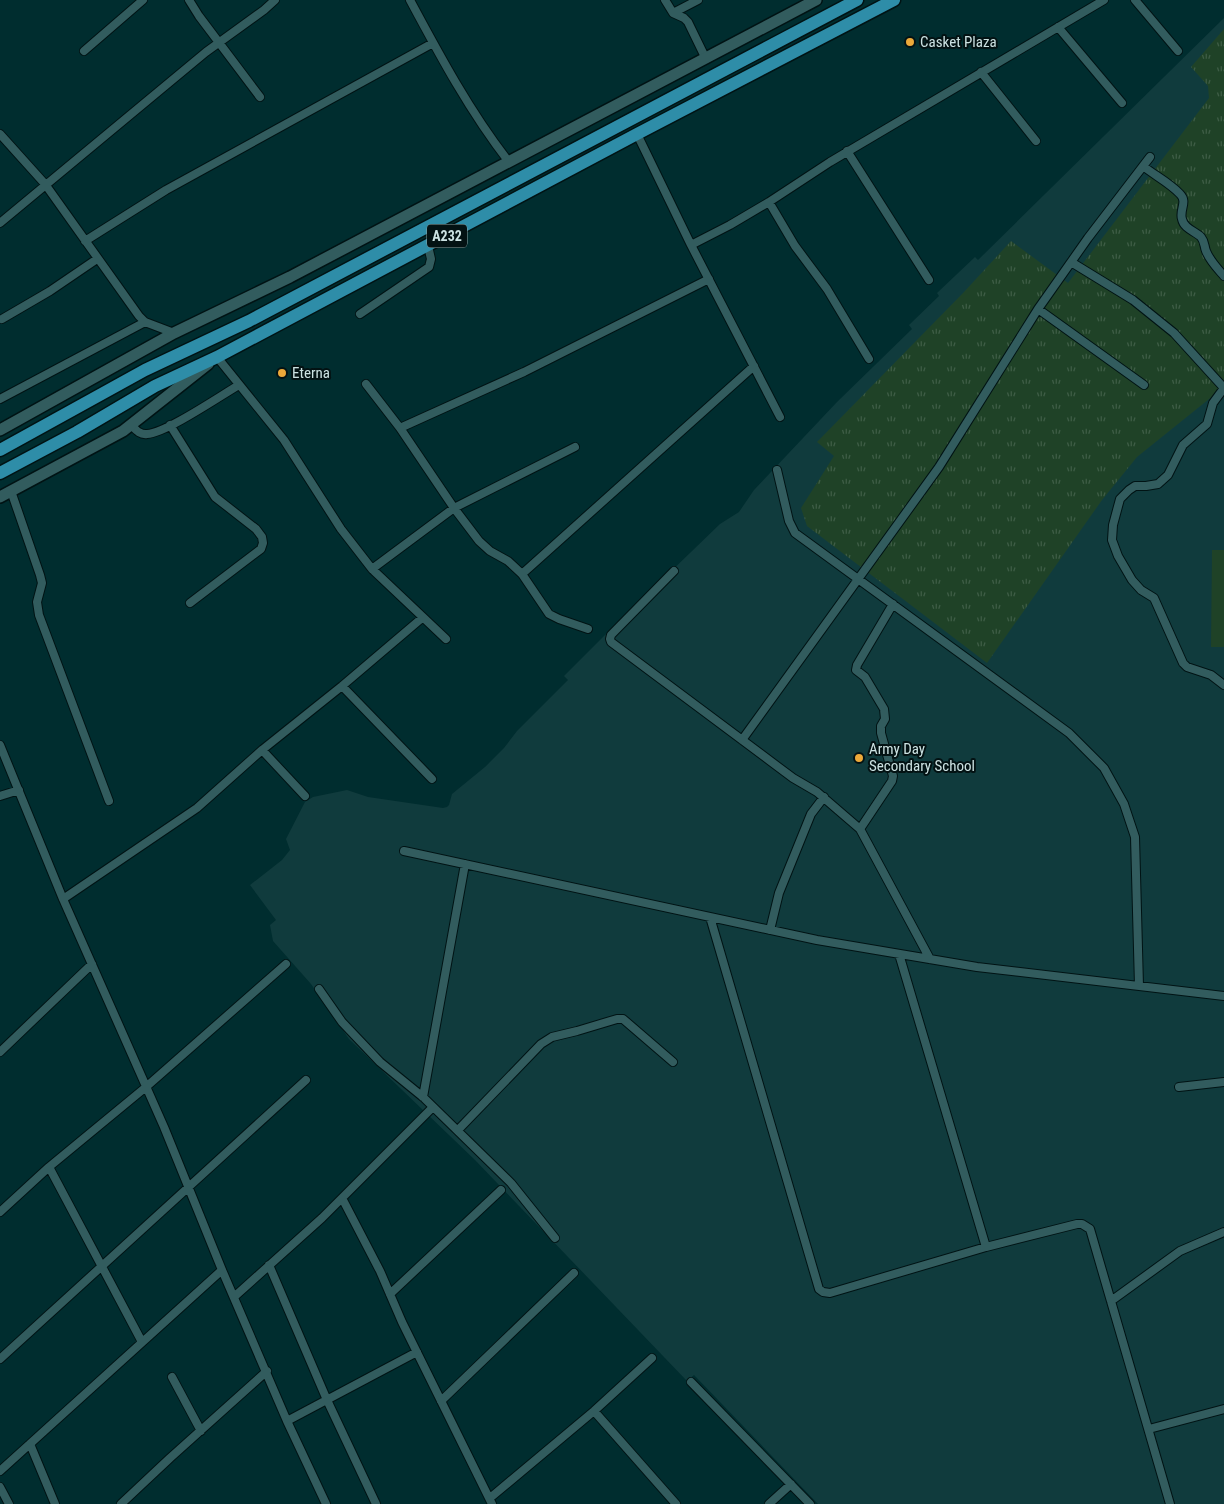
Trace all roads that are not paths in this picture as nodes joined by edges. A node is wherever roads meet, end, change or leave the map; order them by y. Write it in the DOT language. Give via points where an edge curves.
graph roads {
  1 [pos="143,0"];
  2 [pos="189,0"];
  3 [pos="275,0"];
  4 [pos="410,0"];
  5 [pos="666,0"];
  6 [pos="698,0"];
  7 [pos="816,0"];
  8 [pos="857,0"];
  9 [pos="894,0"];
  10 [pos="1104,0"];
  11 [pos="1135,0"];
  12 [pos="673,13"];
  13 [pos="1058,27"];
  14 [pos="219,43"];
  15 [pos="433,43"];
  16 [pos="84,51"];
  17 [pos="1178,51"];
  18 [pos="706,60"];
  19 [pos="982,72"];
  20 [pos="260,97"];
  21 [pos="1122,103"];
  22 [pos="0,134"];
  23 [pos="637,134"];
  24 [pos="1036,141"];
  25 [pos="848,151"];
  26 [pos="1150,157"];
  27 [pos="509,162"];
  28 [pos="1143,166"];
  29 [pos="45,184"];
  30 [pos="768,202"];
  31 [pos="0,224"];
  32 [pos="85,240"];
  33 [pos="691,245"];
  34 [pos="428,246"];
  35 [pos="97,259"];
  36 [pos="1071,262"];
  37 [pos="1224,276"];
  38 [pos="709,279"];
  39 [pos="929,280"];
  40 [pos="1038,309"];
  41 [pos="360,314"];
  42 [pos="2,319"];
  43 [pos="146,322"];
  44 [pos="174,333"];
  45 [pos="217,357"];
  46 [pos="869,359"];
  47 [pos="754,366"];
  48 [pos="366,384"];
  49 [pos="239,385"];
  50 [pos="1144,385"];
  51 [pos="1224,388"];
  52 [pos="0,399"];
  53 [pos="780,417"];
  54 [pos="131,425"];
  55 [pos="170,425"];
  56 [pos="400,428"];
  57 [pos="0,430"];
  58 [pos="575,447"];
  59 [pos="0,450"];
  60 [pos="777,470"];
  61 [pos="0,473"];
  62 [pos="11,491"];
  63 [pos="0,497"];
  64 [pos="454,508"];
  65 [pos="372,569"];
  66 [pos="674,571"];
  67 [pos="522,574"];
  68 [pos="858,579"];
  69 [pos="190,603"];
  70 [pos="893,604"];
  71 [pos="422,618"];
  72 [pos="588,629"];
  73 [pos="446,639"];
  74 [pos="1224,685"];
  75 [pos="342,686"];
  76 [pos="742,740"];
  77 [pos="0,745"];
  78 [pos="262,750"];
  79 [pos="432,779"];
  80 [pos="19,790"];
  81 [pos="0,796"];
  82 [pos="305,796"];
  83 [pos="824,797"];
  84 [pos="109,800"];
  85 [pos="860,829"];
  86 [pos="404,851"];
  87 [pos="464,864"];
  88 [pos="63,899"];
  89 [pos="710,917"];
  90 [pos="770,930"];
  91 [pos="899,954"];
  92 [pos="930,960"];
  93 [pos="92,964"];
  94 [pos="286,964"];
  95 [pos="1139,986"];
  96 [pos="319,989"];
  97 [pos="1224,996"];
  98 [pos="0,1052"];
  99 [pos="673,1062"];
  100 [pos="306,1080"];
  101 [pos="1224,1082"];
  102 [pos="146,1087"];
  103 [pos="1179,1087"];
  104 [pos="423,1098"];
  105 [pos="433,1107"];
  106 [pos="458,1130"];
  107 [pos="49,1167"];
  108 [pos="188,1188"];
  109 [pos="501,1190"];
  110 [pos="342,1198"];
  111 [pos="0,1212"];
  112 [pos="1224,1232"];
  113 [pos="555,1238"];
  114 [pos="986,1247"];
  115 [pos="269,1265"];
  116 [pos="101,1267"];
  117 [pos="222,1270"];
  118 [pos="574,1273"];
  119 [pos="390,1294"];
  120 [pos="234,1297"];
  121 [pos="1111,1301"];
  122 [pos="142,1342"];
  123 [pos="417,1352"];
  124 [pos="652,1358"];
  125 [pos="0,1359"];
  126 [pos="267,1371"];
  127 [pos="172,1377"];
  128 [pos="691,1382"];
  129 [pos="327,1400"];
  130 [pos="441,1401"];
  131 [pos="1224,1409"];
  132 [pos="594,1411"];
  133 [pos="287,1421"];
  134 [pos="1148,1428"];
  135 [pos="201,1431"];
  136 [pos="30,1444"];
  137 [pos="2,1466"];
  138 [pos="791,1484"];
  139 [pos="0,1487"];
  140 [pos="491,1501"];
  141 [pos="9,1504"];
  142 [pos="55,1504"];
  143 [pos="121,1504"];
  144 [pos="326,1504"];
  145 [pos="376,1504"];
  146 [pos="676,1504"];
  147 [pos="769,1504"];
  148 [pos="810,1504"];
  149 [pos="1170,1504"];
  1 -- 16 [label="street"];
  2 -- 14 [label="street"];
  3 -- 14 [label="street"];
  4 -- 15 [label="street"];
  5 -- 12 [label="street"];
  6 -- 12 [label="street"];
  7 -- 18 [label="main road"];
  8 -- 59 [label="highway, A232" via="249,321 145,370"];
  9 -- 23 [label="highway, A232"];
  10 -- 13 [label="street"];
  11 -- 17 [label="street"];
  12 -- 18 [label="street" via="688,22"];
  13 -- 19 [label="street"];
  13 -- 21 [label="street"];
  14 -- 20 [label="street"];
  14 -- 29 [label="street"];
  15 -- 27 [label="street" via="485,132"];
  15 -- 32 [label="street" via="166,190"];
  18 -- 27 [label="main road"];
  19 -- 24 [label="street"];
  19 -- 25 [label="street"];
  22 -- 29 [label="street"];
  23 -- 33 [label="street"];
  23 -- 34 [label="highway, A232"];
  25 -- 30 [label="street"];
  25 -- 39 [label="street"];
  26 -- 28 [label="street"];
  27 -- 44 [label="main road" via="290,277"];
  28 -- 36 [label="street"];
  28 -- 37 [label="street" via="1180,194 1184,205 1182,221 1202,238 1212,263"];
  29 -- 31 [label="street"];
  29 -- 32 [label="street"];
  30 -- 33 [label="street"];
  30 -- 46 [label="street"];
  32 -- 35 [label="street"];
  33 -- 38 [label="street"];
  34 -- 41 [label="street" via="429,267"];
  34 -- 45 [label="highway, A232"];
  35 -- 42 [label="street"];
  35 -- 43 [label="street"];
  36 -- 40 [label="street"];
  36 -- 51 [label="street" via="1134,300 1174,333"];
  38 -- 47 [label="street"];
  38 -- 56 [label="street" via="524,372"];
  40 -- 50 [label="street"];
  40 -- 68 [label="street" via="939,467"];
  43 -- 44 [label="street"];
  43 -- 52 [label="street"];
  44 -- 57 [label="main road"];
  45 -- 49 [label="street"];
  45 -- 54 [label="main road"];
  45 -- 61 [label="highway, A232" via="154,386 78,432"];
  47 -- 53 [label="street"];
  47 -- 67 [label="street"];
  48 -- 56 [label="street"];
  49 -- 55 [label="street"];
  49 -- 65 [label="street" via="284,440 341,529"];
  51 -- 74 [label="street" via="1213,403 1207,424 1183,445 1168,475 1158,484 1135,486 1120,499 1112,540 1132,580 1159,606 1183,663 1212,675"];
  54 -- 55 [label="street" via="140,433 147,434"];
  54 -- 62 [label="main road"];
  55 -- 69 [label="street" via="214,497 256,530 263,543 261,549"];
  56 -- 64 [label="street"];
  58 -- 64 [label="street"];
  60 -- 68 [label="street" via="795,533"];
  62 -- 63 [label="main road"];
  62 -- 84 [label="street" via="40,574 39,615"];
  64 -- 65 [label="street"];
  64 -- 67 [label="street" via="479,541"];
  65 -- 71 [label="street"];
  66 -- 76 [label="street" via="611,635 611,642"];
  67 -- 72 [label="street" via="549,614"];
  68 -- 70 [label="street"];
  68 -- 76 [label="street"];
  70 -- 85 [label="street" via="856,670 865,677 884,709 881,733 892,776 892,781"];
  70 -- 95 [label="street" via="1069,733 1104,768 1124,804 1135,837"];
  71 -- 73 [label="street"];
  71 -- 75 [label="street"];
  75 -- 78 [label="street"];
  75 -- 79 [label="street"];
  76 -- 83 [label="street"];
  77 -- 80 [label="street"];
  78 -- 82 [label="street"];
  78 -- 88 [label="street" via="197,808"];
  80 -- 81 [label="street"];
  80 -- 88 [label="street"];
  83 -- 85 [label="street"];
  83 -- 90 [label="street" via="812,814 779,893"];
  85 -- 92 [label="street"];
  86 -- 87 [label="street"];
  87 -- 89 [label="street"];
  87 -- 104 [label="street"];
  88 -- 93 [label="street"];
  89 -- 90 [label="street"];
  89 -- 114 [label="street" via="819,1289 830,1293"];
  90 -- 91 [label="street"];
  91 -- 92 [label="street"];
  91 -- 114 [label="street"];
  92 -- 95 [label="street"];
  93 -- 98 [label="street"];
  93 -- 102 [label="street"];
  94 -- 102 [label="street"];
  95 -- 97 [label="street"];
  96 -- 104 [label="street" via="342,1022 380,1062"];
  99 -- 106 [label="street" via="623,1019 552,1037"];
  100 -- 108 [label="street"];
  101 -- 103 [label="street"];
  102 -- 107 [label="street"];
  102 -- 108 [label="street"];
  104 -- 105 [label="street"];
  105 -- 106 [label="street"];
  105 -- 110 [label="street"];
  106 -- 113 [label="street" via="511,1182"];
  107 -- 111 [label="street"];
  107 -- 116 [label="street"];
  108 -- 116 [label="street"];
  108 -- 117 [label="street"];
  109 -- 119 [label="street"];
  110 -- 115 [label="street"];
  110 -- 119 [label="street"];
  112 -- 121 [label="street" via="1180,1251"];
  114 -- 121 [label="street" via="1082,1224 1090,1229"];
  115 -- 120 [label="street"];
  115 -- 129 [label="street"];
  116 -- 122 [label="street"];
  116 -- 125 [label="street"];
  117 -- 120 [label="street"];
  117 -- 122 [label="street"];
  118 -- 130 [label="street"];
  119 -- 123 [label="street"];
  120 -- 126 [label="street"];
  121 -- 134 [label="street"];
  122 -- 136 [label="street"];
  123 -- 129 [label="street"];
  123 -- 130 [label="street"];
  124 -- 132 [label="street"];
  126 -- 133 [label="street"];
  126 -- 135 [label="street"];
  127 -- 135 [label="street"];
  128 -- 138 [label="street"];
  129 -- 133 [label="street"];
  129 -- 145 [label="street"];
  130 -- 140 [label="street"];
  131 -- 134 [label="street"];
  132 -- 140 [label="street"];
  132 -- 146 [label="street"];
  133 -- 144 [label="street"];
  134 -- 149 [label="street"];
  135 -- 143 [label="street"];
  136 -- 137 [label="street"];
  136 -- 142 [label="street"];
  138 -- 147 [label="street"];
  138 -- 148 [label="street"];
  139 -- 141 [label="street"];
}
